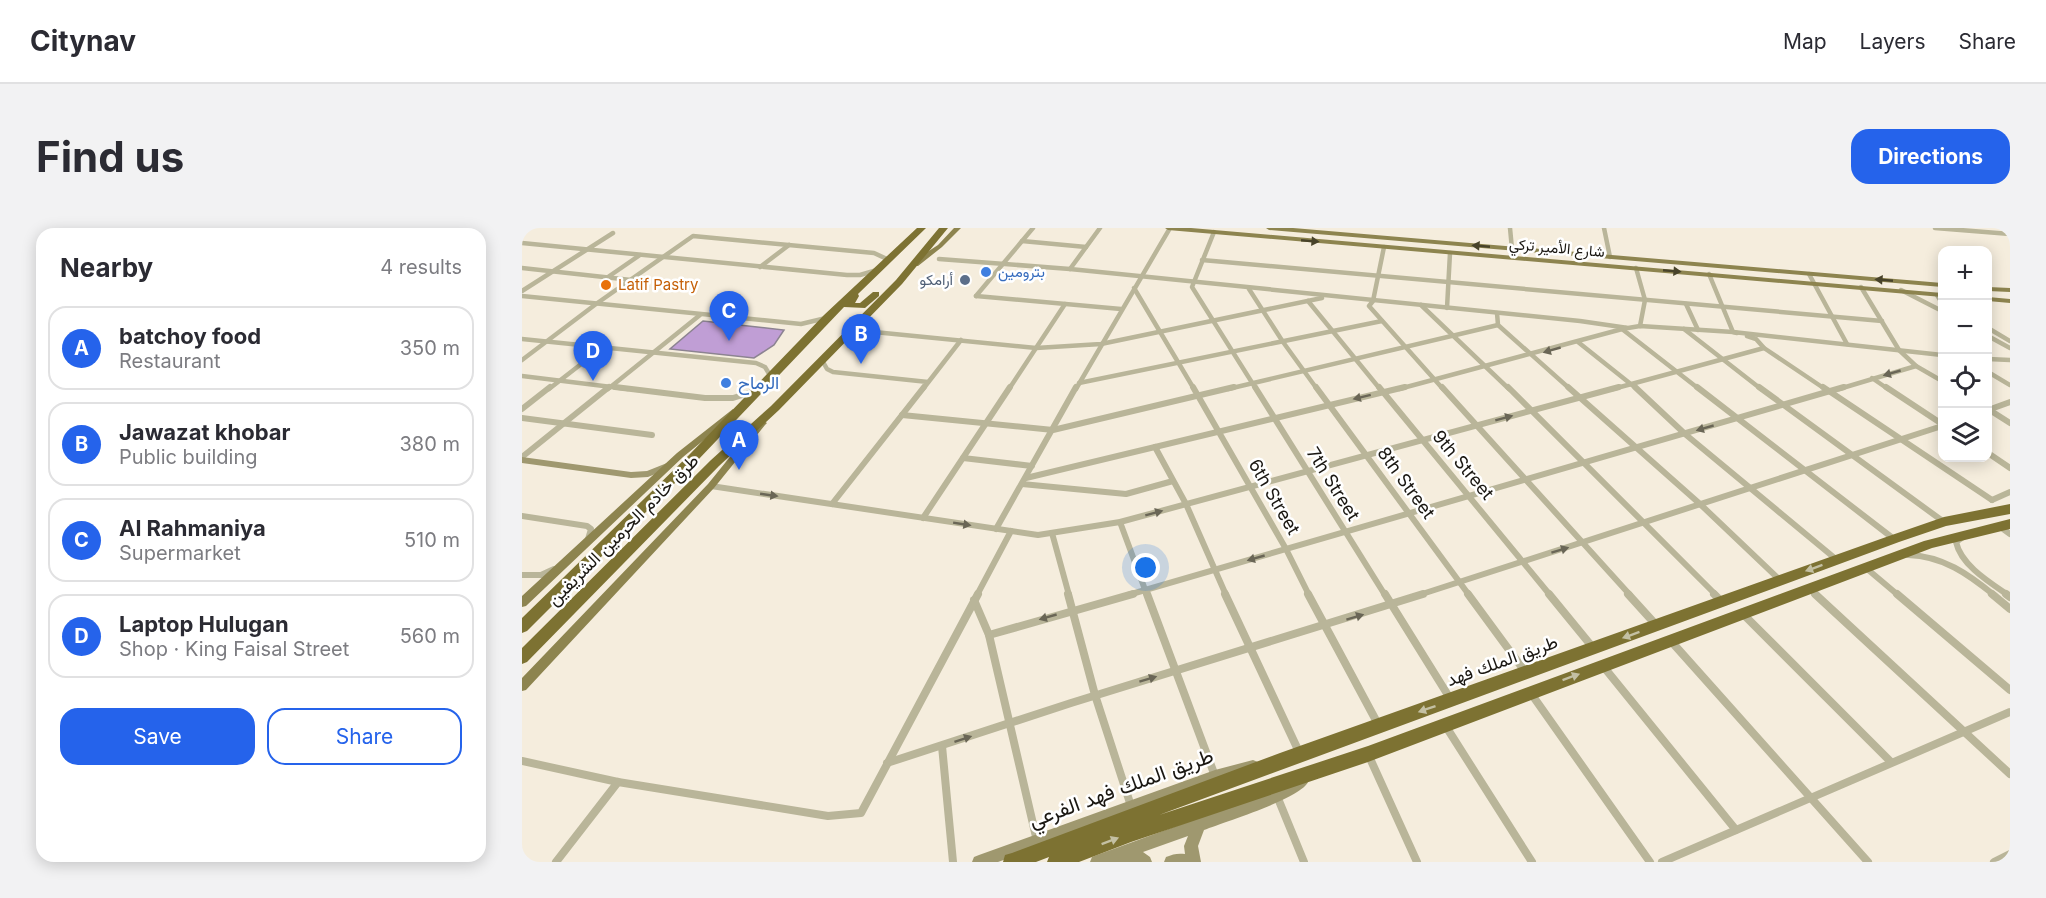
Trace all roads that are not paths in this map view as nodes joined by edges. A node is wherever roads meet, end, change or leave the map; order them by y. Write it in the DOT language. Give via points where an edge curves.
graph roads {
  1 [pos="922,228"];
  2 [pos="944,228"];
  3 [pos="958,228"];
  4 [pos="1033,228"];
  5 [pos="1100,228"];
  6 [pos="1169,228"];
  7 [pos="1269,228"];
  8 [pos="1510,228"];
  9 [pos="1604,228"];
  10 [pos="1935,228"];
  11 [pos="1301,229"];
  12 [pos="1214,232"];
  13 [pos="613,233"];
  14 [pos="2010,234"];
  15 [pos="1022,241"];
  16 [pos="522,243"];
  17 [pos="789,245"];
  18 [pos="1086,247"];
  19 [pos="1384,247"];
  20 [pos="1512,249"];
  21 [pos="586,250"];
  22 [pos="1450,253"];
  23 [pos="640,255"];
  24 [pos="663,257"];
  25 [pos="1610,257"];
  26 [pos="939,259"];
  27 [pos="889,260"];
  28 [pos="1202,260"];
  29 [pos="915,264"];
  30 [pos="1003,265"];
  31 [pos="760,267"];
  32 [pos="522,268"];
  33 [pos="1636,268"];
  34 [pos="1070,269"];
  35 [pos="552,271"];
  36 [pos="875,273"];
  37 [pos="1709,274"];
  38 [pos="1809,274"];
  39 [pos="608,277"];
  40 [pos="1378,277"];
  41 [pos="1140,278"];
  42 [pos="631,280"];
  43 [pos="1193,283"];
  44 [pos="1448,283"];
  45 [pos="1815,283"];
  46 [pos="1938,285"];
  47 [pos="1862,287"];
  48 [pos="1134,288"];
  49 [pos="1992,288"];
  50 [pos="1249,289"];
  51 [pos="1901,290"];
  52 [pos="2010,290"];
  53 [pos="522,293"];
  54 [pos="1330,296"];
  55 [pos="1938,298"];
  56 [pos="1992,299"];
  57 [pos="1645,300"];
  58 [pos="1938,300"];
  59 [pos="1308,301"];
  60 [pos="1373,301"];
  61 [pos="2010,301"];
  62 [pos="596,304"];
  63 [pos="1065,304"];
  64 [pos="1686,304"];
  65 [pos="1421,305"];
  66 [pos="1934,306"];
  67 [pos="1723,307"];
  68 [pos="1447,308"];
  69 [pos="1938,308"];
  70 [pos="1121,309"];
  71 [pos="1261,310"];
  72 [pos="1497,312"];
  73 [pos="700,315"];
  74 [pos="828,317"];
  75 [pos="1832,317"];
  76 [pos="1214,320"];
  77 [pos="1382,321"];
  78 [pos="1882,321"];
  79 [pos="1498,325"];
  80 [pos="1640,326"];
  81 [pos="1625,329"];
  82 [pos="1683,329"];
  83 [pos="1698,330"];
  84 [pos="1992,330"];
  85 [pos="1161,331"];
  86 [pos="1334,331"];
  87 [pos="1733,332"];
  88 [pos="1454,337"];
  89 [pos="1992,338"];
  90 [pos="522,339"];
  91 [pos="843,339"];
  92 [pos="961,340"];
  93 [pos="547,341"];
  94 [pos="2010,341"];
  95 [pos="1283,342"];
  96 [pos="1578,342"];
  97 [pos="1101,344"];
  98 [pos="1847,344"];
  99 [pos="603,347"];
  100 [pos="1404,347"];
  101 [pos="1036,348"];
  102 [pos="1764,348"];
  103 [pos="2010,348"];
  104 [pos="832,349"];
  105 [pos="1899,350"];
  106 [pos="651,352"];
  107 [pos="1233,353"];
  108 [pos="1532,355"];
  109 [pos="1938,355"];
  110 [pos="1723,357"];
  111 [pos="1357,358"];
  112 [pos="1992,359"];
  113 [pos="522,360"];
  114 [pos="822,360"];
  115 [pos="2010,360"];
  116 [pos="1180,364"];
  117 [pos="1486,366"];
  118 [pos="1916,366"];
  119 [pos="1305,370"];
  120 [pos="1677,373"];
  121 [pos="1992,374"];
  122 [pos="522,376"];
  123 [pos="771,377"];
  124 [pos="1872,378"];
  125 [pos="1938,379"];
  126 [pos="1435,380"];
  127 [pos="557,381"];
  128 [pos="928,382"];
  129 [pos="1252,382"];
  130 [pos="1079,383"];
  131 [pos="1632,384"];
  132 [pos="2010,385"];
  133 [pos="608,388"];
  134 [pos="757,390"];
  135 [pos="1828,391"];
  136 [pos="1384,392"];
  137 [pos="1198,395"];
  138 [pos="1579,397"];
  139 [pos="2010,402"];
  140 [pos="742,405"];
  141 [pos="1330,405"];
  142 [pos="1782,405"];
  143 [pos="775,408"];
  144 [pos="522,409"];
  145 [pos="1992,409"];
  146 [pos="1532,410"];
  147 [pos="1992,412"];
  148 [pos="902,415"];
  149 [pos="522,418"];
  150 [pos="1273,418"];
  151 [pos="1736,419"];
  152 [pos="726,422"];
  153 [pos="1938,422"];
  154 [pos="565,423"];
  155 [pos="986,423"];
  156 [pos="2010,423"];
  157 [pos="1477,425"];
  158 [pos="1938,427"];
  159 [pos="1053,430"];
  160 [pos="1218,430"];
  161 [pos="1685,434"];
  162 [pos="649,435"];
  163 [pos="1423,440"];
  164 [pos="1903,440"];
  165 [pos="1155,447"];
  166 [pos="1637,448"];
  167 [pos="1367,455"];
  168 [pos="1853,456"];
  169 [pos="1992,456"];
  170 [pos="522,458"];
  171 [pos="963,458"];
  172 [pos="1584,464"];
  173 [pos="667,466"];
  174 [pos="1032,466"];
  175 [pos="2010,468"];
  176 [pos="1308,471"];
  177 [pos="1806,472"];
  178 [pos="1528,480"];
  179 [pos="1024,481"];
  180 [pos="1173,481"];
  181 [pos="711,486"];
  182 [pos="1250,486"];
  183 [pos="1753,489"];
  184 [pos="2010,492"];
  185 [pos="1471,497"];
  186 [pos="832,504"];
  187 [pos="1186,504"];
  188 [pos="1700,504"];
  189 [pos="1410,514"];
  190 [pos="522,516"];
  191 [pos="2003,517"];
  192 [pos="923,518"];
  193 [pos="1120,522"];
  194 [pos="1944,522"];
  195 [pos="1644,523"];
  196 [pos="996,529"];
  197 [pos="1011,531"];
  198 [pos="1052,533"];
  199 [pos="1346,533"];
  200 [pos="1966,535"];
  201 [pos="1894,539"];
  202 [pos="588,540"];
  203 [pos="1583,543"];
  204 [pos="1286,549"];
  205 [pos="1903,555"];
  206 [pos="1837,560"];
  207 [pos="1522,561"];
  208 [pos="561,565"];
  209 [pos="1866,568"];
  210 [pos="1214,570"];
  211 [pos="522,575"];
  212 [pos="1781,580"];
  213 [pos="1459,581"];
  214 [pos="1990,582"];
  215 [pos="1979,584"];
  216 [pos="1147,589"];
  217 [pos="1810,589"];
  218 [pos="2010,597"];
  219 [pos="974,600"];
  220 [pos="1722,602"];
  221 [pos="522,603"];
  222 [pos="1392,605"];
  223 [pos="2010,609"];
  224 [pos="1073,610"];
  225 [pos="1742,613"];
  226 [pos="1324,626"];
  227 [pos="1657,626"];
  228 [pos="522,627"];
  229 [pos="989,635"];
  230 [pos="1670,640"];
  231 [pos="1250,647"];
  232 [pos="1594,649"];
  233 [pos="522,658"];
  234 [pos="1603,665"];
  235 [pos="1176,670"];
  236 [pos="1526,673"];
  237 [pos="522,686"];
  238 [pos="2010,690"];
  239 [pos="1530,692"];
  240 [pos="1095,695"];
  241 [pos="1451,700"];
  242 [pos="2010,712"];
  243 [pos="1011,724"];
  244 [pos="1444,725"];
  245 [pos="1379,726"];
  246 [pos="1963,730"];
  247 [pos="942,746"];
  248 [pos="1300,754"];
  249 [pos="1368,754"];
  250 [pos="522,761"];
  251 [pos="1280,761"];
  252 [pos="1891,762"];
  253 [pos="887,764"];
  254 [pos="1326,767"];
  255 [pos="2010,774"];
  256 [pos="1215,776"];
  257 [pos="618,782"];
  258 [pos="1277,796"];
  259 [pos="1809,797"];
  260 [pos="1131,807"];
  261 [pos="1198,826"];
  262 [pos="1736,830"];
  263 [pos="1037,841"];
  264 [pos="1117,854"];
  265 [pos="2010,854"];
  266 [pos="556,862"];
  267 [pos="953,862"];
  268 [pos="979,862"];
  269 [pos="1012,862"];
  270 [pos="1056,862"];
  271 [pos="1097,862"];
  272 [pos="1145,862"];
  273 [pos="1171,862"];
  274 [pos="1187,862"];
  275 [pos="1194,862"];
  276 [pos="1304,862"];
  277 [pos="1417,862"];
  278 [pos="1532,862"];
  279 [pos="1650,862"];
  280 [pos="1662,862"];
  281 [pos="1868,862"];
  282 [pos="1994,862"];
  1 -- 27 [label="highway, طرق خادم الحرمين الشريفين"];
  2 -- 29 [label="highway"];
  3 -- 29 [label="main road, طرق خادم الحرمين الشريفين"];
  4 -- 15 [label="street"];
  5 -- 18 [label="street"];
  6 -- 12 [label="main road, شارع الأمير تركي"];
  6 -- 41 [label="street"];
  7 -- 11 [label="main road, شارع الأمير تركي"];
  8 -- 20 [label="street"];
  9 -- 25 [label="street"];
  10 -- 14 [label="street"];
  20 -- 11 [label="main road, شارع الأمير تركي, one-way"];
  12 -- 19 [label="main road, شارع الأمير تركي, one-way"];
  12 -- 28 [label="street"];
  13 -- 21 [label="street"];
  15 -- 18 [label="street"];
  15 -- 30 [label="street"];
  16 -- 21 [label="street"];
  17 -- 24 [label="street" via="693,236"];
  17 -- 27 [label="street" via="874,253"];
  17 -- 31 [label="street"];
  18 -- 34 [label="street"];
  19 -- 22 [label="main road, شارع الأمير تركي"];
  19 -- 40 [label="street"];
  20 -- 25 [label="main road, شارع الأمير تركي"];
  21 -- 23 [label="street"];
  21 -- 35 [label="street"];
  22 -- 33 [label="main road, شارع الأمير تركي"];
  22 -- 44 [label="street"];
  23 -- 24 [label="street"];
  23 -- 39 [label="street"];
  24 -- 31 [label="street"];
  24 -- 42 [label="street"];
  25 -- 38 [label="main road, شارع الأمير تركي"];
  26 -- 30 [label="street"];
  27 -- 36 [label="highway, طرق خادم الحرمين الشريفين"];
  28 -- 40 [label="street"];
  28 -- 43 [label="street"];
  29 -- 36 [label="highway" via="900,272 862,306 848,306"];
  29 -- 91 [label="highway, طرق خادم الحرمين الشريفين"];
  30 -- 34 [label="street"];
  30 -- 63 [label="street" via="976,296"];
  31 -- 36 [label="street" via="847,275"];
  32 -- 35 [label="street"];
  33 -- 37 [label="main road, شارع الأمير تركي, one-way"];
  33 -- 57 [label="street"];
  34 -- 41 [label="street"];
  35 -- 39 [label="street"];
  35 -- 53 [label="street"];
  36 -- 74 [label="highway, طرق خادم الحرمين الشريفين"];
  37 -- 45 [label="main road, شارع الأمير تركي"];
  37 -- 67 [label="street"];
  38 -- 45 [label="street"];
  46 -- 38 [label="main road, شارع الأمير تركي, one-way"];
  39 -- 42 [label="street"];
  40 -- 44 [label="street"];
  40 -- 60 [label="street"];
  41 -- 43 [label="street"];
  41 -- 48 [label="street"];
  42 -- 62 [label="street"];
  43 -- 50 [label="street"];
  43 -- 76 [label="street, 7th Street"];
  44 -- 57 [label="street"];
  44 -- 68 [label="street"];
  45 -- 47 [label="main road, شارع الأمير تركي"];
  45 -- 75 [label="street"];
  47 -- 51 [label="main road, شارع الأمير تركي"];
  47 -- 78 [label="street"];
  48 -- 70 [label="street"];
  48 -- 85 [label="street, 6th Street"];
  49 -- 52 [label="main road"];
  50 -- 54 [label="street"];
  50 -- 71 [label="street, 8th Street"];
  51 -- 55 [label="main road, شارع الأمير تركي"];
  51 -- 66 [label="street"];
  53 -- 62 [label="street"];
  54 -- 59 [label="street"];
  54 -- 60 [label="street"];
  56 -- 61 [label="main road"];
  57 -- 64 [label="street"];
  57 -- 80 [label="street"];
  58 -- 66 [label="street" via="1933,302"];
  59 -- 71 [label="street"];
  59 -- 86 [label="street, 9th Street"];
  60 -- 65 [label="street"];
  60 -- 77 [label="street" via="1369,306"];
  62 -- 73 [label="street"];
  62 -- 93 [label="street"];
  63 -- 70 [label="street"];
  63 -- 101 [label="street"];
  64 -- 67 [label="street"];
  64 -- 83 [label="street"];
  65 -- 68 [label="street"];
  65 -- 88 [label="street"];
  66 -- 69 [label="street"];
  67 -- 75 [label="street"];
  67 -- 87 [label="street"];
  68 -- 72 [label="street"];
  70 -- 97 [label="street"];
  71 -- 76 [label="street"];
  71 -- 95 [label="street, 8th Street"];
  72 -- 79 [label="street"];
  72 -- 81 [label="street"];
  73 -- 74 [label="street" via="801,324"];
  73 -- 106 [label="street"];
  74 -- 123 [label="highway, طرق خادم الحرمين الشريفين"];
  75 -- 78 [label="street"];
  75 -- 98 [label="street"];
  76 -- 85 [label="street"];
  76 -- 107 [label="street, 7th Street"];
  77 -- 86 [label="street"];
  77 -- 100 [label="street"];
  78 -- 105 [label="street"];
  79 -- 88 [label="street"];
  79 -- 108 [label="street"];
  80 -- 81 [label="street"];
  80 -- 82 [label="street"];
  81 -- 96 [label="street"];
  81 -- 120 [label="street"];
  82 -- 83 [label="street"];
  82 -- 110 [label="street"];
  83 -- 87 [label="street"];
  84 -- 94 [label="street"];
  85 -- 97 [label="street"];
  85 -- 116 [label="street, 6th Street"];
  86 -- 95 [label="street"];
  86 -- 111 [label="street, 9th Street"];
  87 -- 98 [label="street"];
  87 -- 102 [label="street" via="1756,339"];
  88 -- 100 [label="street"];
  88 -- 117 [label="street"];
  89 -- 103 [label="street"];
  90 -- 93 [label="street"];
  91 -- 92 [label="street" via="874,332"];
  91 -- 104 [label="highway, طرق خادم الحرمين الشريفين"];
  92 -- 101 [label="street"];
  92 -- 128 [label="street"];
  93 -- 99 [label="street"];
  93 -- 113 [label="street"];
  95 -- 107 [label="street"];
  95 -- 119 [label="street, 8th Street"];
  96 -- 108 [label="street, one-way"];
  96 -- 131 [label="street"];
  97 -- 101 [label="street"];
  97 -- 130 [label="street"];
  98 -- 105 [label="street"];
  99 -- 106 [label="street"];
  99 -- 127 [label="street"];
  100 -- 111 [label="street"];
  100 -- 126 [label="street"];
  101 -- 155 [label="street"];
  102 -- 110 [label="street"];
  102 -- 135 [label="street"];
  104 -- 114 [label="highway, طرق خادم الحرمين الشريفين"];
  104 -- 152 [label="highway" via="817,357 721,450 708,452"];
  105 -- 109 [label="street"];
  105 -- 118 [label="street"];
  106 -- 123 [label="street" via="756,363 765,367"];
  106 -- 133 [label="street"];
  107 -- 116 [label="street"];
  107 -- 129 [label="street, 7th Street"];
  108 -- 117 [label="street"];
  108 -- 138 [label="street"];
  110 -- 120 [label="street"];
  110 -- 142 [label="street"];
  111 -- 119 [label="street"];
  111 -- 136 [label="street, 9th Street"];
  112 -- 115 [label="street"];
  114 -- 128 [label="street" via="833,372"];
  114 -- 143 [label="highway, طرق خادم الحرمين الشريفين"];
  116 -- 130 [label="street"];
  116 -- 137 [label="street, 6th Street"];
  117 -- 126 [label="street"];
  117 -- 146 [label="street"];
  118 -- 124 [label="street, one-way"];
  118 -- 125 [label="street"];
  119 -- 129 [label="street"];
  119 -- 141 [label="street, 8th Street"];
  120 -- 131 [label="street"];
  120 -- 151 [label="street"];
  121 -- 132 [label="street"];
  122 -- 127 [label="street"];
  123 -- 134 [label="highway, طرق خادم الحرمين الشريفين"];
  124 -- 135 [label="street"];
  124 -- 153 [label="street"];
  126 -- 136 [label="street"];
  126 -- 157 [label="street"];
  127 -- 133 [label="street"];
  127 -- 144 [label="street"];
  128 -- 148 [label="street"];
  129 -- 137 [label="street"];
  129 -- 150 [label="street, 7th Street"];
  130 -- 159 [label="street"];
  131 -- 138 [label="street"];
  131 -- 161 [label="street"];
  133 -- 134 [label="street" via="720,399 742,397"];
  133 -- 154 [label="street"];
  134 -- 140 [label="highway, طرق خادم الحرمين الشريفين"];
  135 -- 142 [label="street"];
  135 -- 164 [label="street"];
  136 -- 141 [label="street, one-way"];
  136 -- 163 [label="street, 9th Street"];
  137 -- 159 [label="street"];
  137 -- 160 [label="street, 6th Street"];
  138 -- 146 [label="street"];
  138 -- 166 [label="street"];
  139 -- 145 [label="street"];
  140 -- 152 [label="highway, طرق خادم الحرمين الشريفين"];
  140 -- 173 [label="main road"];
  141 -- 150 [label="street"];
  141 -- 167 [label="street, 8th Street"];
  142 -- 151 [label="street"];
  142 -- 168 [label="street"];
  143 -- 181 [label="main road"];
  143 -- 233 [label="highway, طرق خادم الحرمين الشريفين" via="715,463"];
  157 -- 146 [label="street, one-way"];
  146 -- 172 [label="street"];
  147 -- 156 [label="street"];
  148 -- 155 [label="street"];
  148 -- 186 [label="street"];
  149 -- 154 [label="street"];
  150 -- 160 [label="street"];
  150 -- 176 [label="street, 7th Street"];
  151 -- 161 [label="street, one-way"];
  151 -- 177 [label="street"];
  152 -- 228 [label="highway, طرق خادم الحرمين الشريفين"];
  154 -- 162 [label="street"];
  154 -- 170 [label="street"];
  155 -- 159 [label="street"];
  155 -- 171 [label="street"];
  157 -- 163 [label="street"];
  157 -- 178 [label="street"];
  158 -- 164 [label="street"];
  159 -- 174 [label="street"];
  160 -- 165 [label="street"];
  160 -- 182 [label="street, 6th Street"];
  161 -- 166 [label="street"];
  161 -- 183 [label="street"];
  163 -- 167 [label="street"];
  163 -- 185 [label="street, 9th Street"];
  164 -- 168 [label="street"];
  164 -- 191 [label="street"];
  165 -- 179 [label="street"];
  165 -- 180 [label="street"];
  166 -- 172 [label="street"];
  166 -- 188 [label="street"];
  167 -- 176 [label="street"];
  167 -- 189 [label="street, 8th Street"];
  168 -- 177 [label="street"];
  168 -- 194 [label="street"];
  169 -- 175 [label="street"];
  170 -- 173 [label="main road" via="631,475 648,474"];
  171 -- 174 [label="street"];
  171 -- 192 [label="street"];
  172 -- 178 [label="street"];
  172 -- 195 [label="street"];
  173 -- 202 [label="main road"];
  174 -- 179 [label="street"];
  176 -- 182 [label="street"];
  176 -- 199 [label="street, 7th Street"];
  177 -- 183 [label="street"];
  177 -- 201 [label="street"];
  178 -- 185 [label="street"];
  178 -- 203 [label="street"];
  179 -- 180 [label="street" via="1126,494"];
  179 -- 196 [label="street"];
  180 -- 187 [label="street"];
  181 -- 186 [label="street, one-way"];
  181 -- 237 [label="main road"];
  182 -- 187 [label="street"];
  182 -- 204 [label="street, 6th Street"];
  183 -- 188 [label="street"];
  183 -- 206 [label="street"];
  184 -- 191 [label="street"];
  185 -- 189 [label="street"];
  185 -- 207 [label="street, 9th Street"];
  186 -- 192 [label="street"];
  193 -- 187 [label="street, one-way"];
  187 -- 210 [label="street"];
  188 -- 195 [label="street"];
  188 -- 212 [label="street"];
  189 -- 199 [label="street"];
  189 -- 213 [label="street, 8th Street"];
  190 -- 202 [label="street" via="587,526 591,530"];
  191 -- 194 [label="highway, طريق الملك فهد"];
  191 -- 200 [label="highway"];
  192 -- 196 [label="street, one-way"];
  193 -- 198 [label="street"];
  193 -- 216 [label="street"];
  194 -- 201 [label="highway, طريق الملك فهد"];
  195 -- 203 [label="street"];
  195 -- 220 [label="street"];
  196 -- 197 [label="street"];
  197 -- 198 [label="street"];
  197 -- 219 [label="street"];
  198 -- 224 [label="street"];
  199 -- 204 [label="street"];
  199 -- 222 [label="street, 7th Street"];
  200 -- 205 [label="highway"];
  200 -- 214 [label="street" via="1956,542 1956,547"];
  201 -- 206 [label="highway, طريق الملك فهد"];
  202 -- 208 [label="main road"];
  207 -- 203 [label="street, one-way"];
  203 -- 227 [label="street"];
  204 -- 210 [label="street, one-way"];
  204 -- 226 [label="street, 6th Street"];
  205 -- 209 [label="highway"];
  205 -- 215 [label="street" via="1936,556"];
  206 -- 212 [label="highway, طريق الملك فهد, one-way"];
  207 -- 213 [label="street"];
  207 -- 232 [label="street, 9th Street"];
  208 -- 211 [label="street" via="542,575"];
  208 -- 221 [label="main road"];
  209 -- 217 [label="highway"];
  209 -- 238 [label="street"];
  210 -- 216 [label="street"];
  210 -- 231 [label="street"];
  212 -- 220 [label="highway, طريق الملك فهد"];
  213 -- 222 [label="street"];
  213 -- 236 [label="street, 8th Street"];
  214 -- 215 [label="street" via="1962,560 1954,559 1952,564"];
  214 -- 218 [label="street"];
  215 -- 223 [label="street"];
  216 -- 224 [label="street"];
  216 -- 235 [label="street"];
  217 -- 225 [label="highway"];
  217 -- 246 [label="street"];
  219 -- 229 [label="street"];
  219 -- 253 [label="street"];
  220 -- 227 [label="highway, طريق الملك فهد"];
  226 -- 222 [label="street, one-way"];
  222 -- 241 [label="street, 7th Street"];
  224 -- 229 [label="street, one-way"];
  224 -- 240 [label="street"];
  225 -- 230 [label="highway"];
  225 -- 252 [label="street"];
  226 -- 231 [label="street"];
  226 -- 245 [label="street, 6th Street"];
  227 -- 232 [label="highway, طريق الملك فهد, one-way"];
  229 -- 243 [label="street"];
  230 -- 234 [label="highway"];
  230 -- 259 [label="street"];
  231 -- 235 [label="street"];
  231 -- 248 [label="street"];
  232 -- 236 [label="highway, طريق الملك فهد"];
  239 -- 234 [label="highway, one-way"];
  234 -- 262 [label="street"];
  240 -- 235 [label="street, one-way"];
  235 -- 256 [label="street"];
  236 -- 241 [label="highway, طريق الملك فهد"];
  239 -- 244 [label="highway"];
  239 -- 279 [label="street"];
  240 -- 243 [label="street"];
  240 -- 260 [label="street"];
  241 -- 245 [label="highway, طريق الملك فهد, one-way"];
  242 -- 246 [label="street"];
  247 -- 243 [label="street, one-way"];
  243 -- 263 [label="street"];
  244 -- 249 [label="highway"];
  244 -- 278 [label="street"];
  245 -- 248 [label="highway, طريق الملك فهد"];
  246 -- 252 [label="street"];
  246 -- 255 [label="street"];
  247 -- 253 [label="street"];
  247 -- 267 [label="street"];
  248 -- 251 [label="highway, طريق الملك فهد"];
  249 -- 254 [label="highway"];
  249 -- 277 [label="street"];
  250 -- 257 [label="street"];
  251 -- 256 [label="main road, طريق الملك فهد الفرعي"];
  251 -- 269 [label="highway, طريق الملك فهد"];
  252 -- 259 [label="street"];
  253 -- 257 [label="street" via="861,813 828,816"];
  254 -- 258 [label="main road"];
  270 -- 254 [label="highway, one-way"];
  256 -- 260 [label="main road, طريق الملك فهد الفرعي"];
  257 -- 266 [label="street"];
  258 -- 261 [label="main road"];
  258 -- 276 [label="street"];
  259 -- 262 [label="street"];
  259 -- 281 [label="street"];
  260 -- 263 [label="main road, طريق الملك فهد الفرعي"];
  261 -- 264 [label="main road"];
  261 -- 275 [label="main road" via="1191,846"];
  262 -- 280 [label="street"];
  263 -- 268 [label="main road, طريق الملك فهد الفرعي"];
  264 -- 271 [label="main road"];
  264 -- 272 [label="main road" via="1137,856"];
  265 -- 282 [label="street"];
  273 -- 274 [label="main road"];
}
